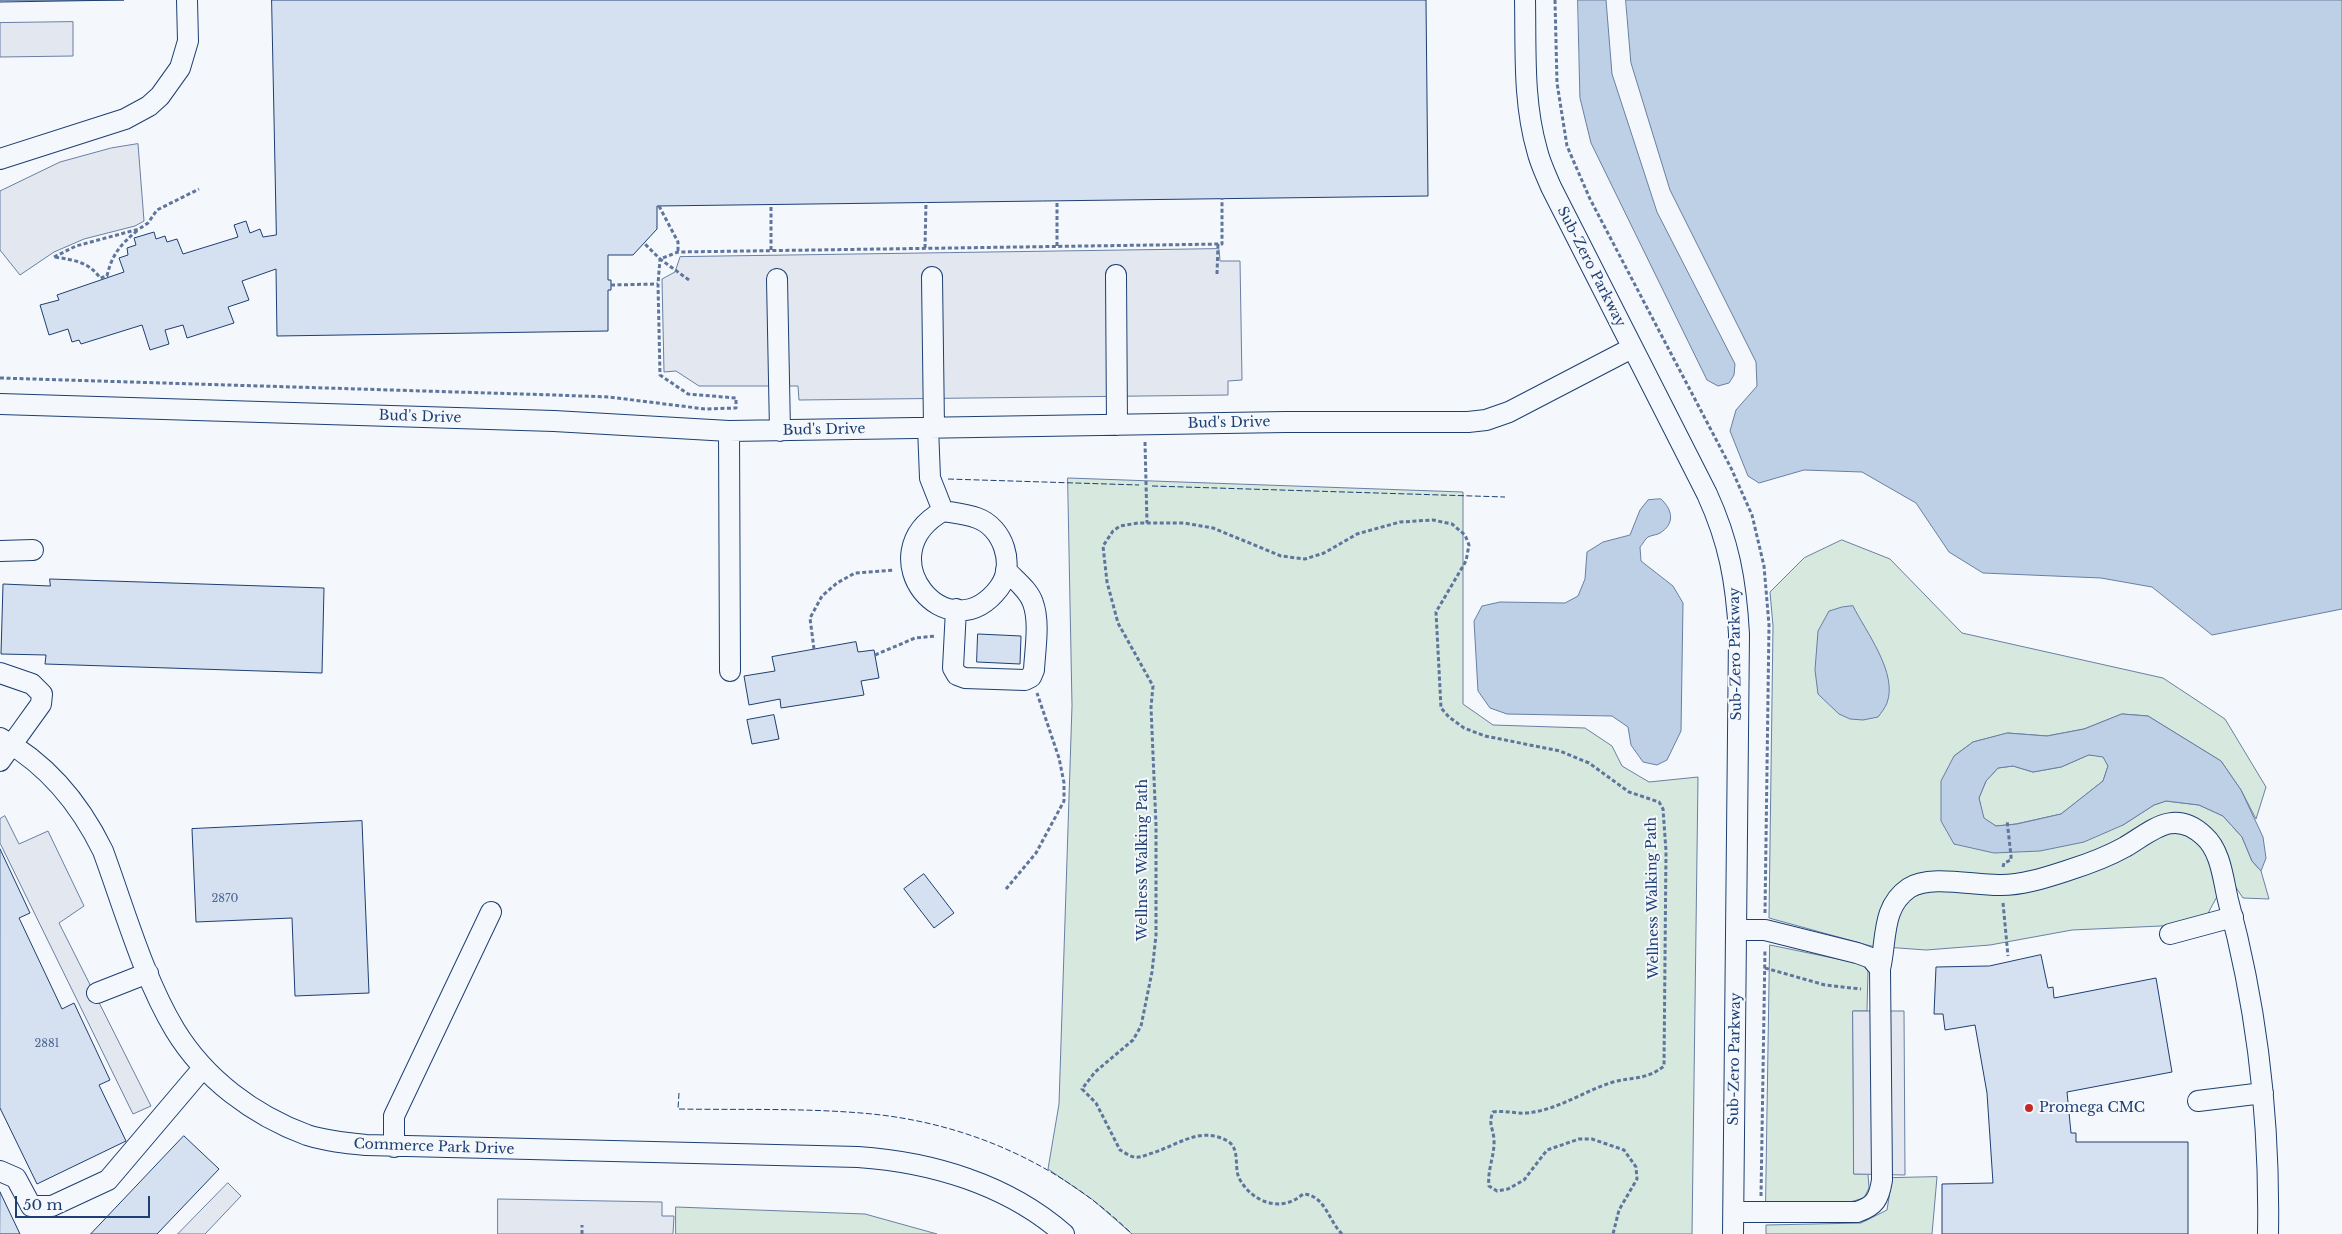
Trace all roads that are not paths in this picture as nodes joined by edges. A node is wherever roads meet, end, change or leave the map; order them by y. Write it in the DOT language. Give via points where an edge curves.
graph roads {
  1 [pos="187,0"];
  2 [pos="1525,0"];
  3 [pos="0,159"];
  4 [pos="1116,275"];
  5 [pos="932,277"];
  6 [pos="777,279"];
  7 [pos="1632,348"];
  8 [pos="0,404"];
  9 [pos="1117,425"];
  10 [pos="931,427"];
  11 [pos="780,430"];
  12 [pos="729,431"];
  13 [pos="943,511"];
  14 [pos="0,550"];
  15 [pos="33,550"];
  16 [pos="1006,570"];
  17 [pos="956,609"];
  18 [pos="730,671"];
  19 [pos="0,673"];
  20 [pos="5,741"];
  21 [pos="0,761"];
  22 [pos="490,912"];
  23 [pos="2233,917"];
  24 [pos="1736,930"];
  25 [pos="2170,934"];
  26 [pos="1880,969"];
  27 [pos="148,973"];
  28 [pos="96,993"];
  29 [pos="203,1068"];
  30 [pos="2264,1093"];
  31 [pos="2198,1101"];
  32 [pos="394,1147"];
  33 [pos="0,1171"];
  34 [pos="1734,1212"];
  35 [pos="1064,1234"];
  36 [pos="1733,1234"];
  37 [pos="2268,1234"];
  1 -- 3 [label="street" via="188,41 180,68 149,106 125,119"];
  2 -- 7 [label="street, Sub-Zero Parkway" via="1528,114 1537,152"];
  4 -- 9 [label="street"];
  5 -- 10 [label="street"];
  6 -- 11 [label="street"];
  7 -- 9 [label="street, Bud's Drive" via="1509,412 1486,420"];
  7 -- 24 [label="street, Sub-Zero Parkway" via="1707,494 1722,528 1731,562 1739,634"];
  8 -- 12 [label="street, Bud's Drive" via="554,421"];
  9 -- 10 [label="street, Bud's Drive"];
  10 -- 11 [label="street, Bud's Drive"];
  10 -- 13 [label="street" via="930,478"];
  11 -- 12 [label="street, Bud's Drive"];
  12 -- 18 [label="street"];
  13 -- 16 [label="street" via="978,518 991,527 1001,539 1006,554"];
  13 -- 17 [label="street" via="928,520 918,533 912,570 921,592 933,602"];
  14 -- 15 [label="street"];
  16 -- 17 [label="street" via="1001,585 991,598 978,606"];
  16 -- 17 [label="street" via="1033,603 1036,617 1031,677 1025,680 957,676 953,668"];
  19 -- 20 [label="street" via="32,684 42,694 41,704"];
  20 -- 21 [label="street"];
  20 -- 27 [label="street, Commerce Park Drive" via="40,765 61,786 93,829"];
  22 -- 32 [label="street" via="394,1116"];
  23 -- 25 [label="street"];
  23 -- 26 [label="street" via="2217,855 2207,838 2194,827 2178,823 2161,824 2090,864 2055,875 2002,885 1928,882 1911,887 1896,898 1886,920"];
  23 -- 30 [label="street" via="2257,1028"];
  24 -- 26 [label="street" via="1765,930 1871,958"];
  24 -- 34 [label="street, Sub-Zero Parkway"];
  26 -- 34 [label="street" via="1880,1196 1872,1207 1857,1212"];
  27 -- 28 [label="street"];
  27 -- 29 [label="street, Commerce Park Drive" via="174,1029"];
  29 -- 32 [label="street, Commerce Park Drive" via="266,1116 307,1135 336,1142"];
  29 -- 33 [label="street" via="108,1180 52,1206 31,1206 16,1178"];
  30 -- 31 [label="street"];
  30 -- 37 [label="street" via="2269,1170"];
  32 -- 35 [label="street, Commerce Park Drive" via="897,1160 936,1168 992,1189 1028,1208"];
  34 -- 36 [label="street, Sub-Zero Parkway"];
}
